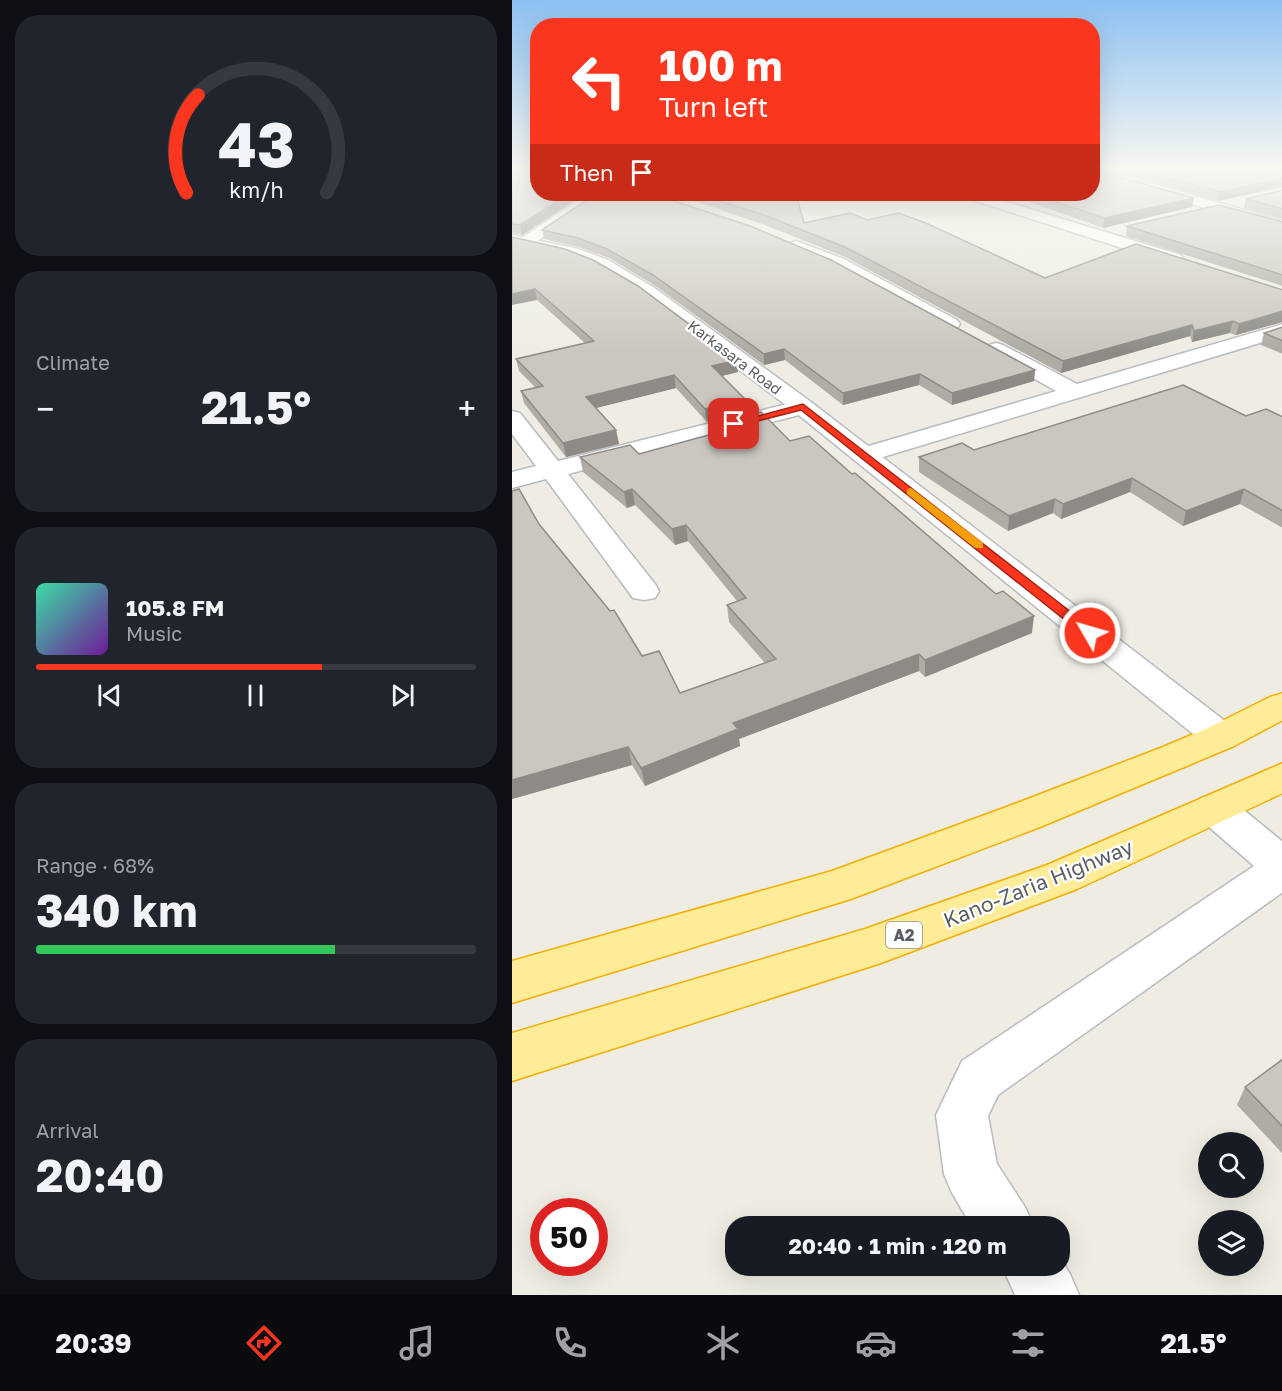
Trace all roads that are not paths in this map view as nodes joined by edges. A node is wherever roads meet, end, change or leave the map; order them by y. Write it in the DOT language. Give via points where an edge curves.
graph roads {
  1 [pos="536,230"];
  2 [pos="1084,230"];
  3 [pos="1117,230"];
  4 [pos="1099,235"];
  5 [pos="778,239"];
  6 [pos="519,241"];
  7 [pos="1185,263"];
  8 [pos="960,330"];
  9 [pos="1283,330"];
  10 [pos="981,341"];
  11 [pos="1073,391"];
  12 [pos="803,407"];
  13 [pos="512,418"];
  14 [pos="864,455"];
  15 [pos="551,470"];
  16 [pos="512,480"];
  17 [pos="644,591"];
  18 [pos="1283,705"];
  19 [pos="1221,737"];
  20 [pos="1283,777"];
  21 [pos="1215,809"];
  22 [pos="1283,867"];
  23 [pos="512,982"];
  24 [pos="512,1057"];
  25 [pos="998,1216"];
  26 [pos="1037,1276"];
  27 [pos="1049,1295"];
  1 -- 6 [label="street"];
  2 -- 4 [label="street"];
  3 -- 4 [label="street"];
  4 -- 7 [label="street"];
  5 -- 8 [label="street" via="838,263"];
  6 -- 12 [label="street, Karkasara Road" via="602,264 647,291"];
  9 -- 11 [label="street"];
  10 -- 11 [label="street"];
  11 -- 14 [label="street"];
  12 -- 14 [label="street, Karkasara Road"];
  12 -- 15 [label="street"];
  13 -- 15 [label="street"];
  14 -- 19 [label="street, Karkasara Road"];
  15 -- 16 [label="street"];
  15 -- 17 [label="street"];
  18 -- 19 [label="highway"];
  19 -- 23 [label="highway" via="836,887"];
  20 -- 21 [label="highway, Kano-Zaria Highway / A2"];
  21 -- 22 [label="street"];
  21 -- 24 [label="highway, Kano-Zaria Highway / A2" via="1062,877 865,949"];
  22 -- 25 [label="street" via="980,1078 962,1115 971,1173"];
  26 -- 27 [label="street"];
}
